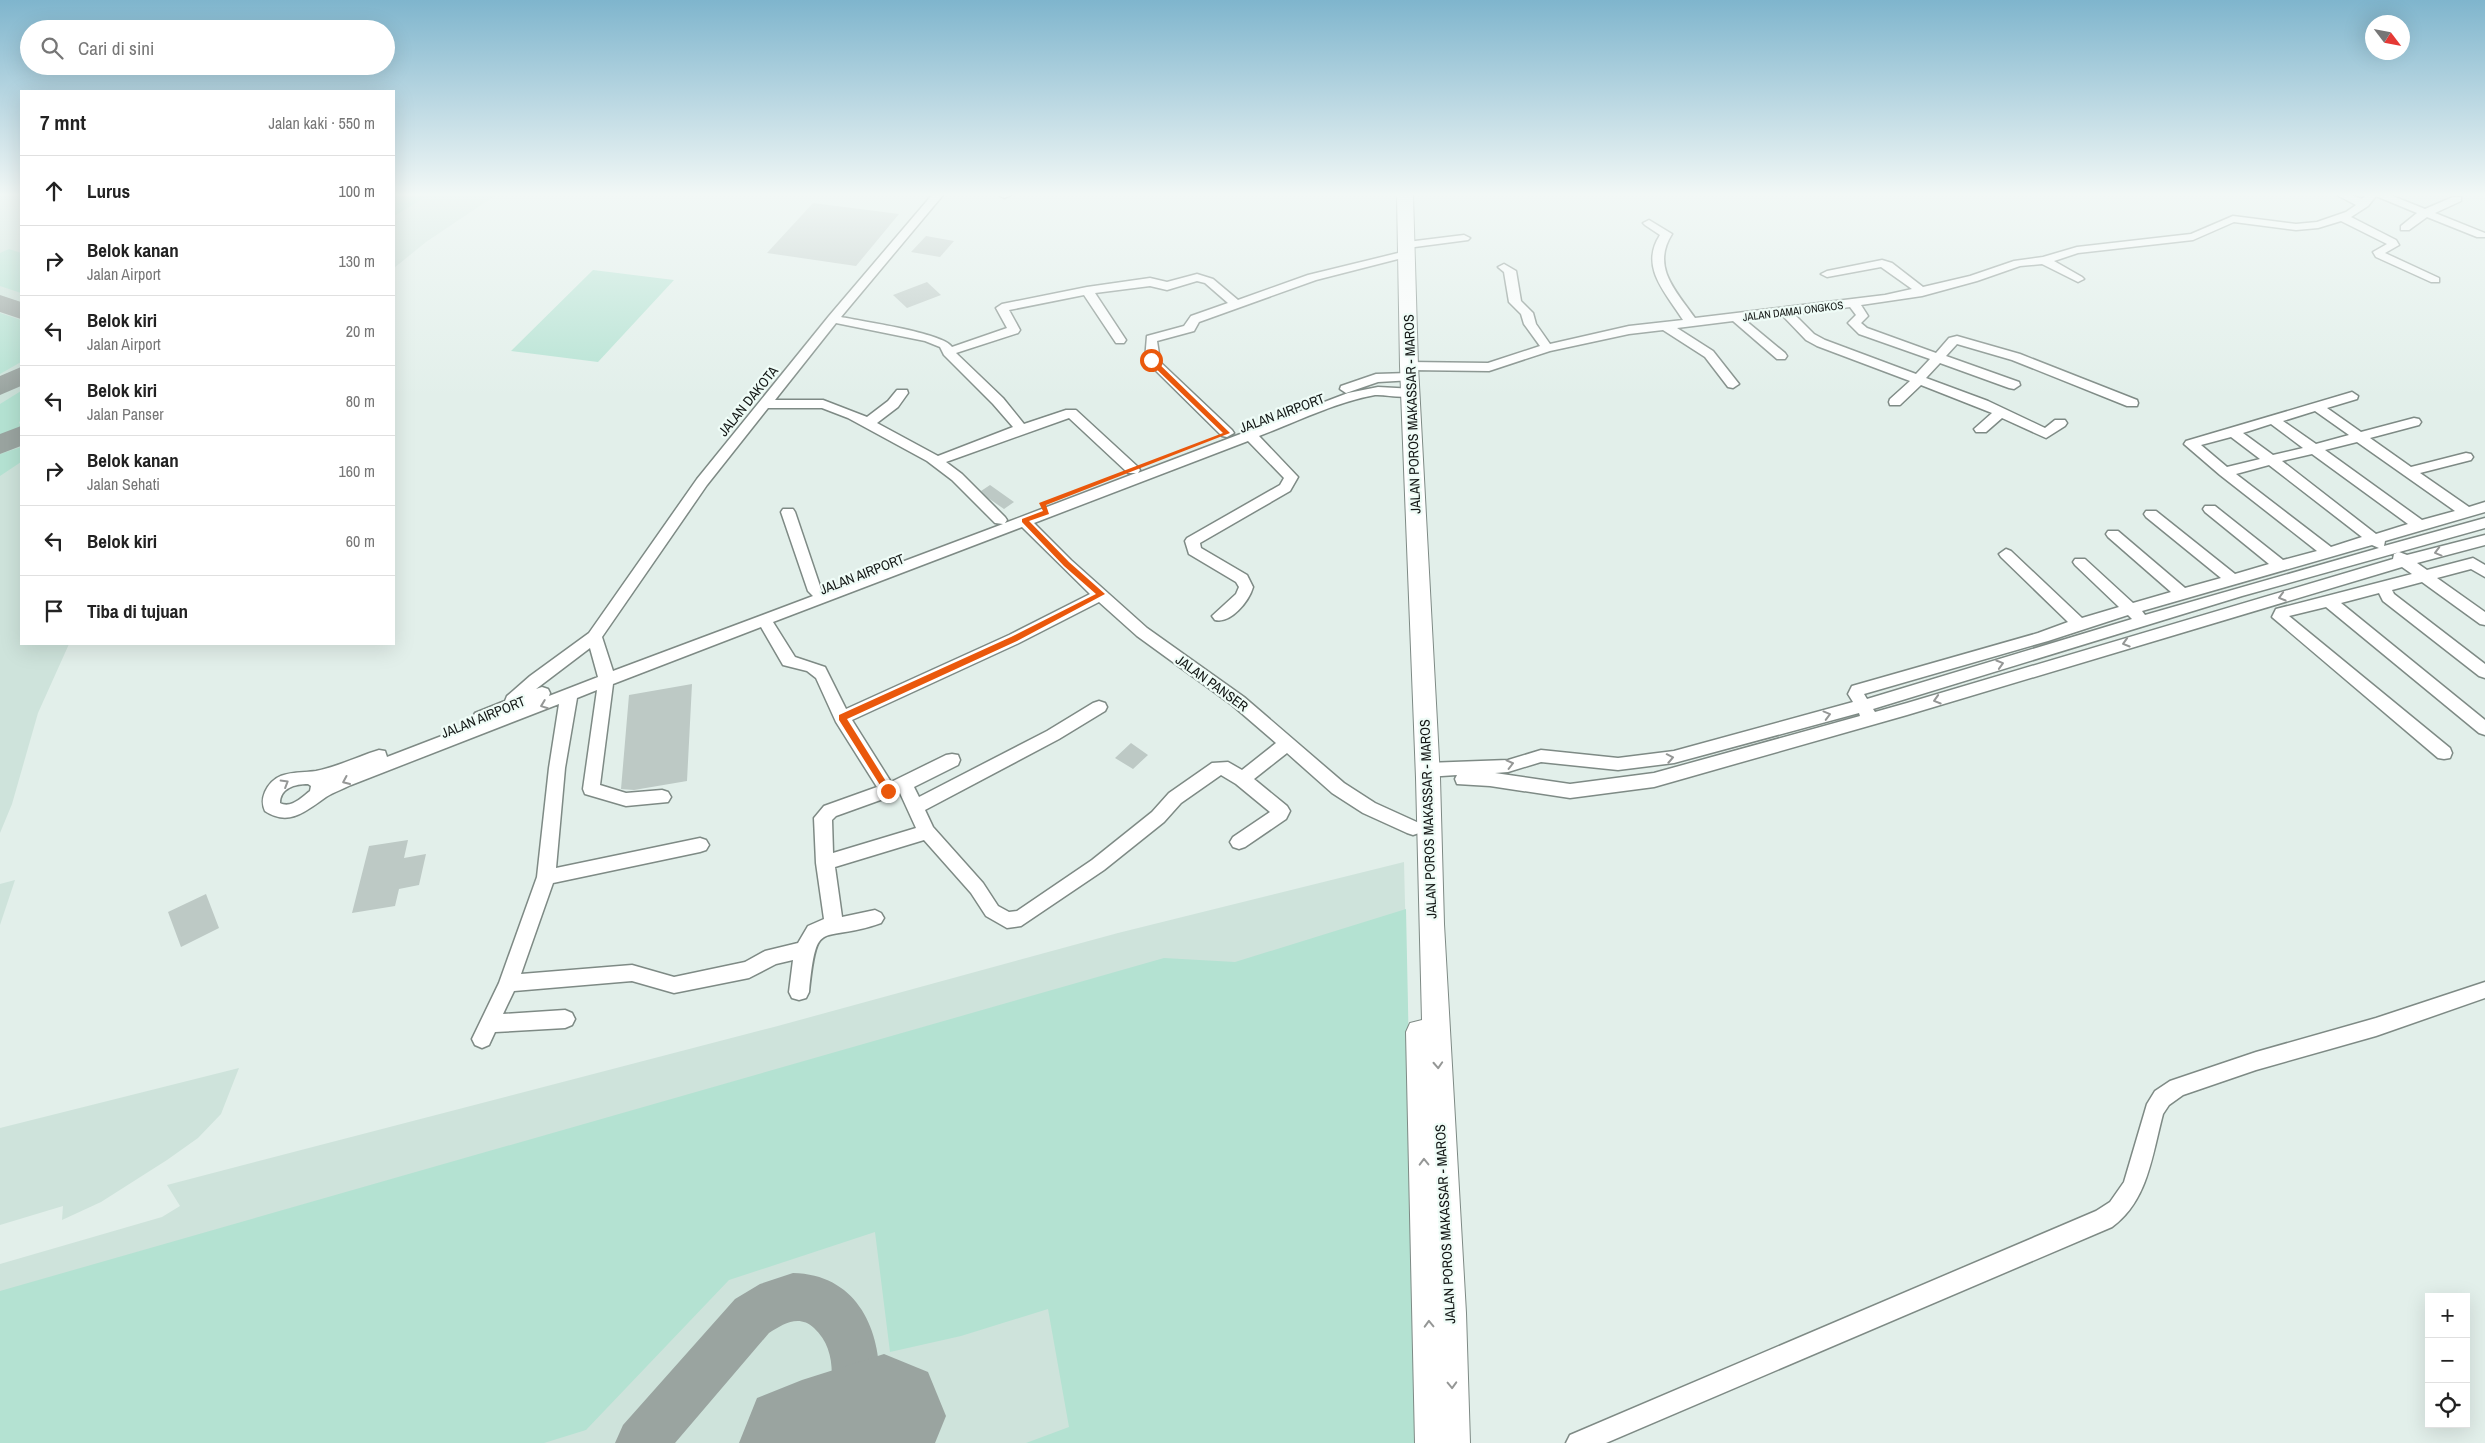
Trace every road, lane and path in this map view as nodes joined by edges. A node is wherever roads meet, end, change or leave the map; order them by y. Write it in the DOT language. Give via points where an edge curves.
graph roads {
  1 [pos="881,262"];
  2 [pos="1361,262"];
  3 [pos="1403,262"];
  4 [pos="1657,262"];
  5 [pos="2024,262"];
  6 [pos="2048,262"];
  7 [pos="2396,262"];
  8 [pos="1504,267"];
  9 [pos="1826,274"];
  10 [pos="2078,279"];
  11 [pos="2435,280"];
  12 [pos="1087,291"];
  13 [pos="1922,292"];
  14 [pos="1854,303"];
  15 [pos="1237,305"];
  16 [pos="1786,312"];
  17 [pos="1735,317"];
  18 [pos="833,319"];
  19 [pos="1692,322"];
  20 [pos="1664,325"];
  21 [pos="1120,340"];
  22 [pos="1547,348"];
  23 [pos="948,352"];
  24 [pos="1781,356"];
  25 [pos="1936,358"];
  26 [pos="1919,379"];
  27 [pos="1405,381"];
  28 [pos="1733,384"];
  29 [pos="2014,385"];
  30 [pos="902,393"];
  31 [pos="2352,396"];
  32 [pos="1895,402"];
  33 [pos="2132,402"];
  34 [pos="766,404"];
  35 [pos="1316,405"];
  36 [pos="2317,407"];
  37 [pos="2002,412"];
  38 [pos="2274,420"];
  39 [pos="2414,422"];
  40 [pos="868,423"];
  41 [pos="2060,423"];
  42 [pos="1021,429"];
  43 [pos="1981,429"];
  44 [pos="2233,432"];
  45 [pos="1227,433"];
  46 [pos="1250,435"];
  47 [pos="2359,437"];
  48 [pos="2314,449"];
  49 [pos="2466,456"];
  50 [pos="2271,460"];
  51 [pos="936,461"];
  52 [pos="1132,470"];
  53 [pos="2225,472"];
  54 [pos="2409,472"];
  55 [pos="2485,507"];
  56 [pos="1044,508"];
  57 [pos="2210,509"];
  58 [pos="788,512"];
  59 [pos="2466,512"];
  60 [pos="2152,514"];
  61 [pos="1000,520"];
  62 [pos="1024,521"];
  63 [pos="2485,523"];
  64 [pos="2420,526"];
  65 [pos="2113,534"];
  66 [pos="2374,539"];
  67 [pos="2485,540"];
  68 [pos="2388,549"];
  69 [pos="2327,552"];
  70 [pos="2006,554"];
  71 [pos="2404,561"];
  72 [pos="2080,562"];
  73 [pos="2280,565"];
  74 [pos="2481,565"];
  75 [pos="2426,576"];
  76 [pos="2232,579"];
  77 [pos="842,587"];
  78 [pos="2383,587"];
  79 [pos="815,591"];
  80 [pos="2181,593"];
  81 [pos="1102,594"];
  82 [pos="2332,600"];
  83 [pos="2132,609"];
  84 [pos="1220,616"];
  85 [pos="765,620"];
  86 [pos="2485,620"];
  87 [pos="2144,621"];
  88 [pos="2079,624"];
  89 [pos="2159,633"];
  90 [pos="594,637"];
  91 [pos="1979,670"];
  92 [pos="2485,672"];
  93 [pos="606,675"];
  94 [pos="1992,684"];
  95 [pos="569,695"];
  96 [pos="506,707"];
  97 [pos="1099,707"];
  98 [pos="1867,712"];
  99 [pos="842,718"];
  100 [pos="490,725"];
  101 [pos="2485,729"];
  102 [pos="1288,742"];
  103 [pos="2444,753"];
  104 [pos="952,760"];
  105 [pos="1427,774"];
  106 [pos="1242,779"];
  107 [pos="894,788"];
  108 [pos="662,797"];
  109 [pos="915,807"];
  110 [pos="1413,828"];
  111 [pos="927,832"];
  112 [pos="1239,842"];
  113 [pos="700,845"];
  114 [pos="826,863"];
  115 [pos="546,878"];
  116 [pos="875,918"];
  117 [pos="834,925"];
  118 [pos="805,949"];
  119 [pos="508,983"];
  120 [pos="2485,990"];
  121 [pos="799,992"];
  122 [pos="565,1020"];
  123 [pos="1440,1353"];
  124 [pos="1432,1443"];
  125 [pos="1453,1443"];
  126 [pos="1578,1443"];
  1 -- 18 [label="street, JALAN DAKOTA"];
  2 -- 15 [label="street"];
  3 -- 27 [label="highway, JALAN POROS MAKASSAR - MAROS"];
  4 -- 19 [label="street" via="1661,279"];
  5 -- 13 [label="street, JALAN DAMAI ONGKOS"];
  6 -- 10 [label="street"];
  7 -- 11 [label="street"];
  8 -- 22 [label="street" via="1510,271 1516,304 1527,313 1530,324"];
  9 -- 13 [label="street" via="1882,263"];
  12 -- 15 [label="street" via="1150,282 1167,286 1197,277 1209,281"];
  12 -- 21 [label="street"];
  12 -- 23 [label="street" via="1002,308 1014,330"];
  13 -- 14 [label="street, JALAN DAMAI ONGKOS"];
  14 -- 16 [label="street, JALAN DAMAI ONGKOS"];
  14 -- 25 [label="street" via="1862,316 1854,323 1863,330"];
  15 -- 45 [label="street" via="1195,319 1190,328 1160,335 1150,343 1153,348 1151,360"];
  16 -- 17 [label="street, JALAN DAMAI ONGKOS"];
  16 -- 26 [label="street" via="1810,337 1821,343"];
  17 -- 19 [label="street, JALAN DAMAI ONGKOS"];
  17 -- 24 [label="street"];
  18 -- 23 [label="street" via="928,338 945,345"];
  18 -- 34 [label="street, JALAN DAKOTA"];
  19 -- 20 [label="street, JALAN DAMAI ONGKOS"];
  20 -- 22 [label="street, JALAN DAMAI ONGKOS" via="1598,335"];
  20 -- 28 [label="street" via="1709,354"];
  22 -- 27 [label="street, JALAN DAMAI ONGKOS" via="1489,367"];
  23 -- 42 [label="street" via="998,401"];
  25 -- 26 [label="street"];
  25 -- 29 [label="street"];
  25 -- 33 [label="street" via="1953,341 1961,340 2035,364"];
  26 -- 32 [label="street"];
  26 -- 37 [label="street"];
  27 -- 35 [label="street, JALAN AIRPORT" via="1378,391"];
  27 -- 105 [label="highway, JALAN POROS MAKASSAR - MAROS"];
  27 -- 110 [label="highway, JALAN POROS MAKASSAR - MAROS"];
  30 -- 40 [label="street"];
  31 -- 36 [label="street"];
  34 -- 40 [label="street" via="822,404"];
  34 -- 90 [label="street, JALAN DAKOTA" via="696,489"];
  35 -- 45 [label="street, JALAN AIRPORT"];
  35 -- 46 [label="street, JALAN AIRPORT"];
  36 -- 38 [label="street"];
  36 -- 47 [label="street"];
  37 -- 41 [label="street" via="2046,434"];
  37 -- 43 [label="street"];
  38 -- 44 [label="street"];
  38 -- 48 [label="street"];
  39 -- 47 [label="street"];
  40 -- 51 [label="street"];
  42 -- 51 [label="street"];
  42 -- 52 [label="street" via="1071,413"];
  44 -- 50 [label="street"];
  44 -- 53 [label="street" via="2191,444"];
  45 -- 52 [label="street, JALAN AIRPORT"];
  46 -- 56 [label="street, JALAN AIRPORT"];
  46 -- 84 [label="street" via="1291,477 1285,488 1192,541 1194,551 1242,579 1246,587 1243,596"];
  47 -- 48 [label="street"];
  47 -- 54 [label="street"];
  48 -- 50 [label="street"];
  48 -- 64 [label="street"];
  49 -- 54 [label="street"];
  50 -- 53 [label="street"];
  50 -- 66 [label="street"];
  51 -- 61 [label="street"];
  52 -- 56 [label="street, JALAN AIRPORT"];
  53 -- 69 [label="street"];
  54 -- 59 [label="street"];
  55 -- 59 [label="street"];
  56 -- 61 [label="street, JALAN AIRPORT"];
  56 -- 62 [label="street, JALAN AIRPORT"];
  57 -- 73 [label="street"];
  58 -- 79 [label="street"];
  59 -- 64 [label="street"];
  60 -- 76 [label="street"];
  61 -- 77 [label="street, JALAN AIRPORT"];
  62 -- 77 [label="street, JALAN AIRPORT"];
  62 -- 81 [label="street, JALAN PANSER" via="1066,564"];
  63 -- 68 [label="street"];
  64 -- 66 [label="street"];
  65 -- 80 [label="street"];
  66 -- 68 [label="street"];
  66 -- 69 [label="street"];
  67 -- 71 [label="street, one-way"];
  68 -- 71 [label="street"];
  68 -- 87 [label="street"];
  69 -- 73 [label="street"];
  70 -- 88 [label="street"];
  71 -- 75 [label="street"];
  71 -- 89 [label="street, one-way"];
  72 -- 83 [label="street"];
  73 -- 76 [label="street"];
  74 -- 75 [label="street"];
  75 -- 78 [label="street"];
  75 -- 86 [label="street"];
  76 -- 80 [label="street"];
  77 -- 79 [label="street, JALAN AIRPORT"];
  77 -- 85 [label="street, JALAN AIRPORT"];
  78 -- 82 [label="street"];
  78 -- 92 [label="street" via="2388,596"];
  79 -- 93 [label="street, JALAN AIRPORT"];
  80 -- 83 [label="street"];
  81 -- 99 [label="street" via="1014,639"];
  81 -- 102 [label="street, JALAN PANSER" via="1142,632 1238,701"];
  82 -- 101 [label="street" via="2333,608"];
  82 -- 103 [label="street" via="2281,613 2280,617"];
  83 -- 87 [label="street"];
  83 -- 88 [label="street"];
  85 -- 93 [label="street, JALAN AIRPORT"];
  85 -- 99 [label="street" via="789,661 819,670"];
  87 -- 89 [label="street"];
  91 -- 87 [label="street, one-way"];
  88 -- 98 [label="street" via="1858,690 1856,694"];
  89 -- 94 [label="street, one-way"];
  90 -- 93 [label="street"];
  90 -- 96 [label="street, JALAN DAKOTA"];
  91 -- 94 [label="street"];
  91 -- 98 [label="street"];
  93 -- 95 [label="street, JALAN AIRPORT"];
  93 -- 96 [label="street, JALAN AIRPORT"];
  93 -- 108 [label="street" via="588,796 616,799"];
  94 -- 98 [label="street, one-way"];
  95 -- 100 [label="street, JALAN AIRPORT, one-way"];
  95 -- 115 [label="street" via="557,768"];
  96 -- 100 [label="street"];
  100 -- 96 [label="street, JALAN AIRPORT, one-way" via="375,768 316,786"];
  97 -- 109 [label="street" via="1053,736"];
  105 -- 98 [label="street, one-way" via="1508,766 1541,756 1618,764 1643,762"];
  98 -- 105 [label="street" via="1654,780 1606,787 1570,791"];
  99 -- 107 [label="street"];
  102 -- 106 [label="street"];
  102 -- 110 [label="street, JALAN PANSER" via="1338,788"];
  104 -- 107 [label="street"];
  105 -- 123 [label="highway, JALAN POROS MAKASSAR - MAROS, one-way"];
  106 -- 111 [label="street" via="1228,769 1218,768 1175,798 1158,817 1098,865 1014,920 1007,920 992,911 977,888"];
  106 -- 112 [label="street" via="1281,811"];
  107 -- 109 [label="street" via="908,789"];
  107 -- 114 [label="street" via="827,813 824,818"];
  109 -- 111 [label="street"];
  123 -- 110 [label="highway, JALAN POROS MAKASSAR - MAROS, one-way"];
  111 -- 114 [label="street"];
  113 -- 115 [label="street"];
  114 -- 117 [label="street"];
  115 -- 119 [label="street"];
  116 -- 117 [label="street" via="849,925"];
  117 -- 118 [label="street" via="815,929"];
  118 -- 119 [label="street" via="772,957 749,970 674,985 632,973"];
  118 -- 121 [label="street"];
  119 -- 122 [label="street" via="485,1031"];
  120 -- 126 [label="street" via="2177,1088 2162,1098 2154,1111 2134,1187 2118,1209 2104,1219"];
  123 -- 124 [label="highway, JALAN POROS MAKASSAR - MAROS"];
  123 -- 125 [label="highway, JALAN POROS MAKASSAR - MAROS, one-way"];
}
